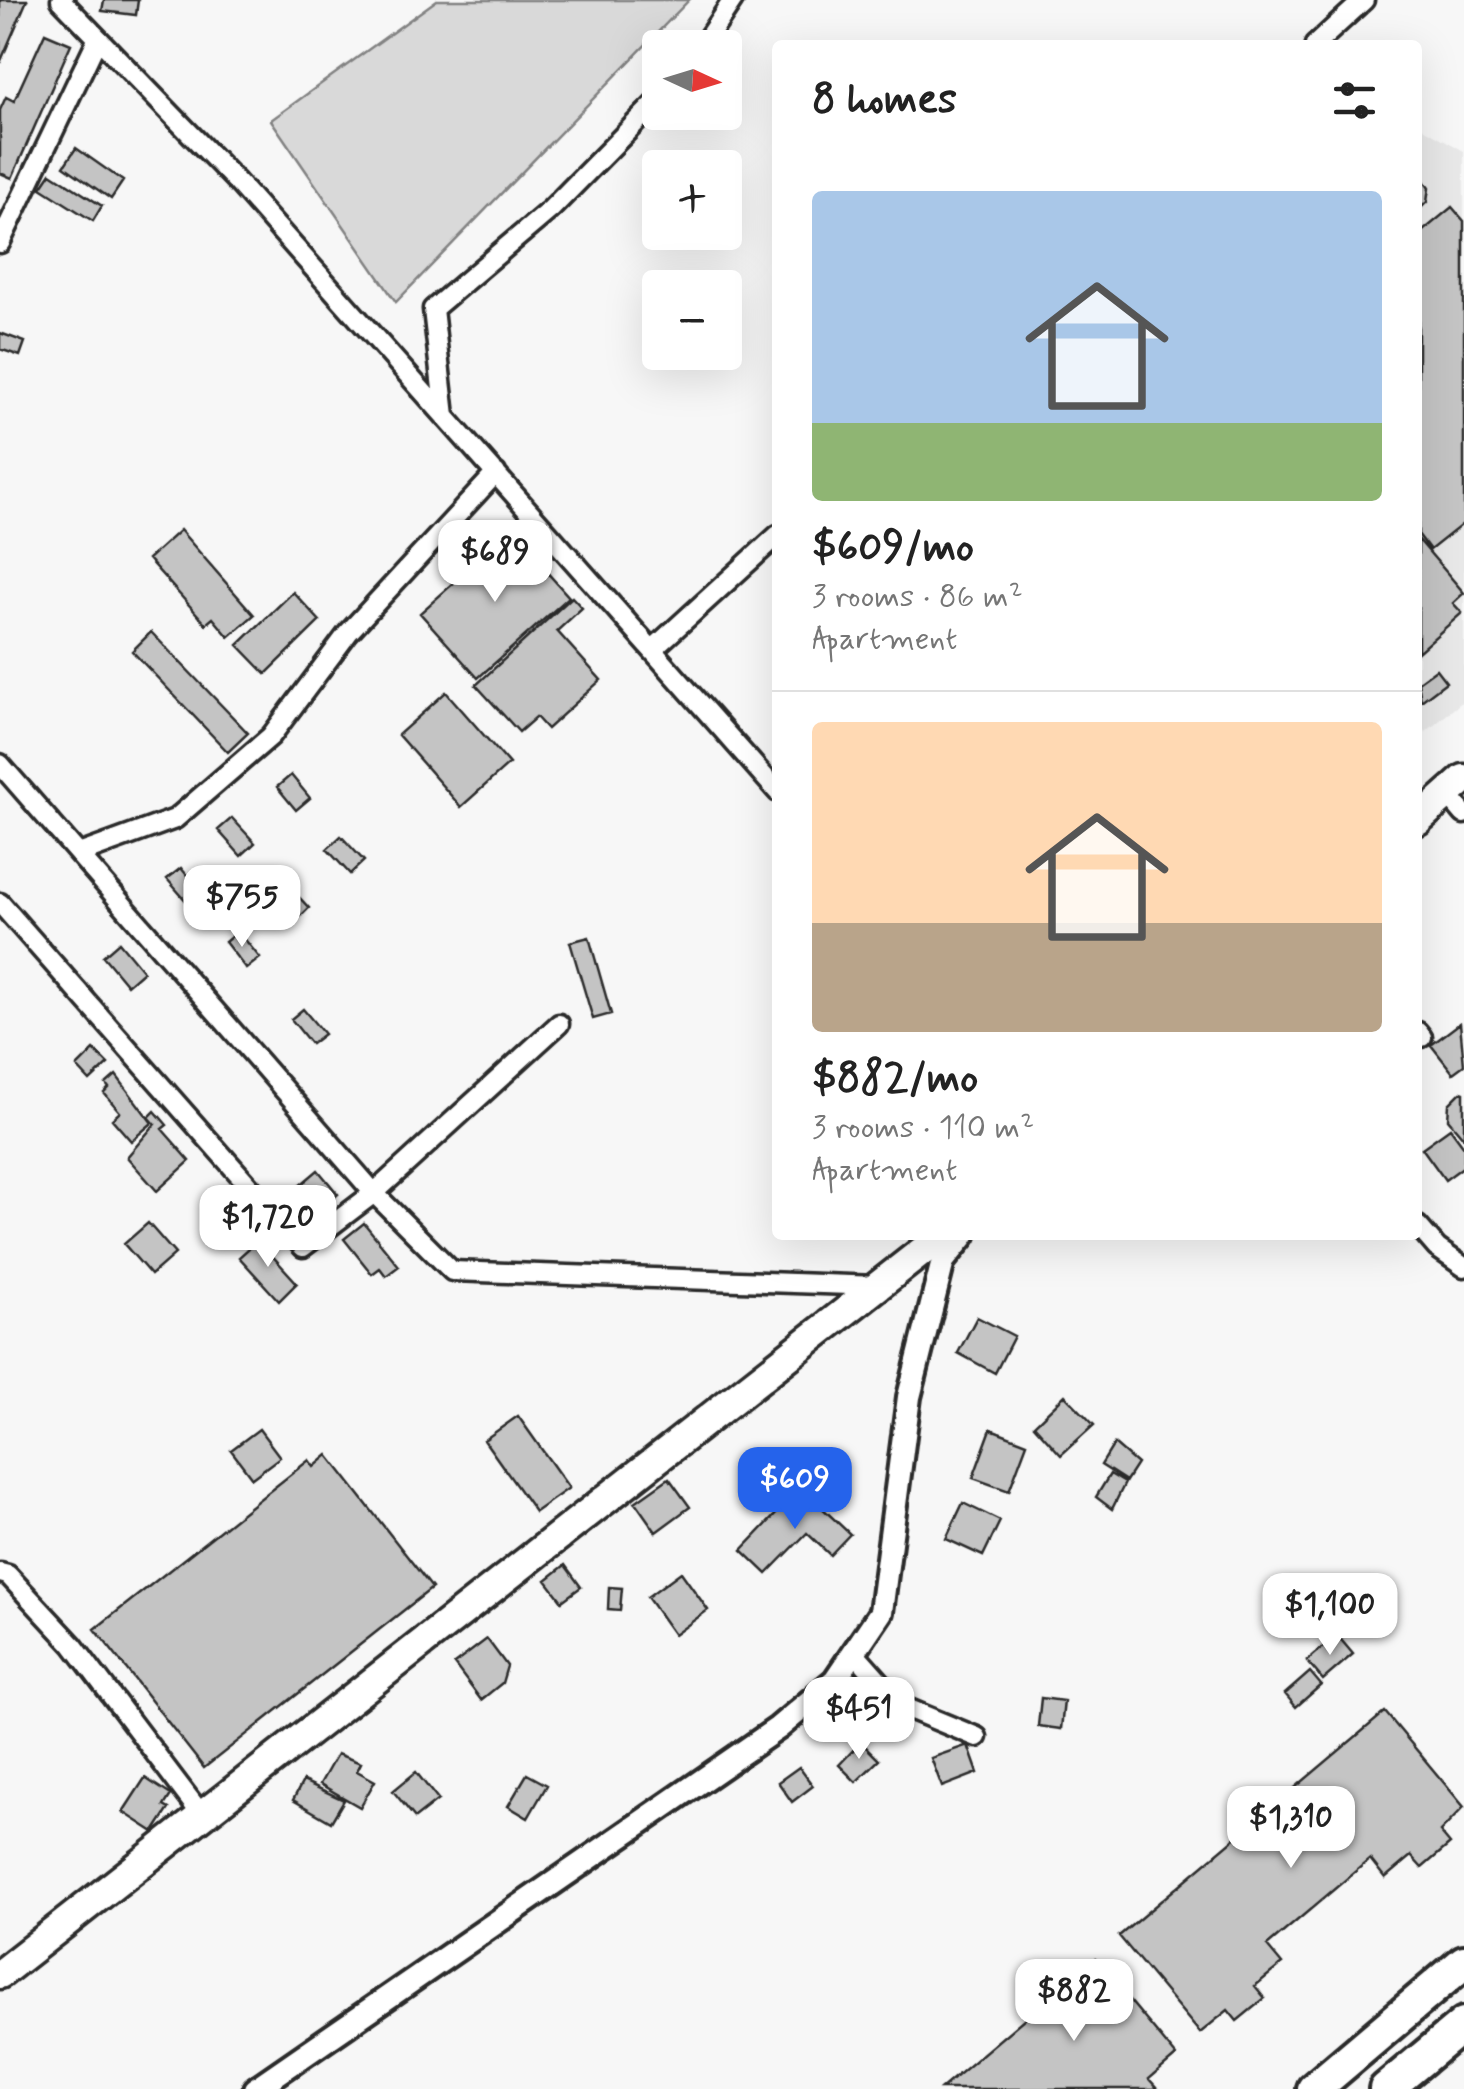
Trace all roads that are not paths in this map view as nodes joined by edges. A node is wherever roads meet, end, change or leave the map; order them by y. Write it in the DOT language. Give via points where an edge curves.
graph roads {
  1 [pos="62,0"];
  2 [pos="734,0"];
  3 [pos="1364,0"];
  4 [pos="713,30"];
  5 [pos="98,38"];
  6 [pos="1320,40"];
  7 [pos="642,116"];
  8 [pos="0,243"];
  9 [pos="445,416"];
  10 [pos="496,473"];
  11 [pos="772,540"];
  12 [pos="652,650"];
  13 [pos="0,764"];
  14 [pos="772,785"];
  15 [pos="1458,795"];
  16 [pos="1422,818"];
  17 [pos="78,854"];
  18 [pos="0,903"];
  19 [pos="559,1024"];
  20 [pos="374,1194"];
  21 [pos="1422,1231"];
  22 [pos="937,1240"];
  23 [pos="960,1240"];
  24 [pos="1464,1267"];
  25 [pos="879,1286"];
  26 [pos="0,1573"];
  27 [pos="854,1652"];
  28 [pos="977,1737"];
  29 [pos="204,1818"];
  30 [pos="1464,1962"];
  31 [pos="0,1974"];
  32 [pos="1464,2024"];
  33 [pos="255,2089"];
  34 [pos="1314,2089"];
  35 [pos="1386,2089"];
  1 -- 5 [label="street"];
  2 -- 4 [label="street"];
  3 -- 6 [label="street"];
  5 -- 8 [label="street"];
  5 -- 9 [label="street"];
  7 -- 9 [label="street" via="551,209 432,309"];
  9 -- 10 [label="street"];
  10 -- 12 [label="street"];
  10 -- 17 [label="street" via="348,633 271,736 175,819"];
  11 -- 12 [label="street"];
  12 -- 14 [label="street"];
  13 -- 17 [label="street"];
  15 -- 16 [label="main road"];
  17 -- 20 [label="street"];
  18 -- 20 [label="street" via="303,1247"];
  19 -- 20 [label="street"];
  20 -- 25 [label="street" via="452,1271"];
  21 -- 24 [label="street"];
  22 -- 25 [label="main road"];
  23 -- 27 [label="street" via="943,1261 910,1397 882,1612"];
  25 -- 29 [label="main road"];
  26 -- 29 [label="street" via="73,1645"];
  27 -- 28 [label="street" via="902,1706"];
  27 -- 33 [label="street" via="834,1680 778,1728"];
  29 -- 31 [label="main road"];
  30 -- 34 [label="highway"];
  32 -- 35 [label="highway"];
}
